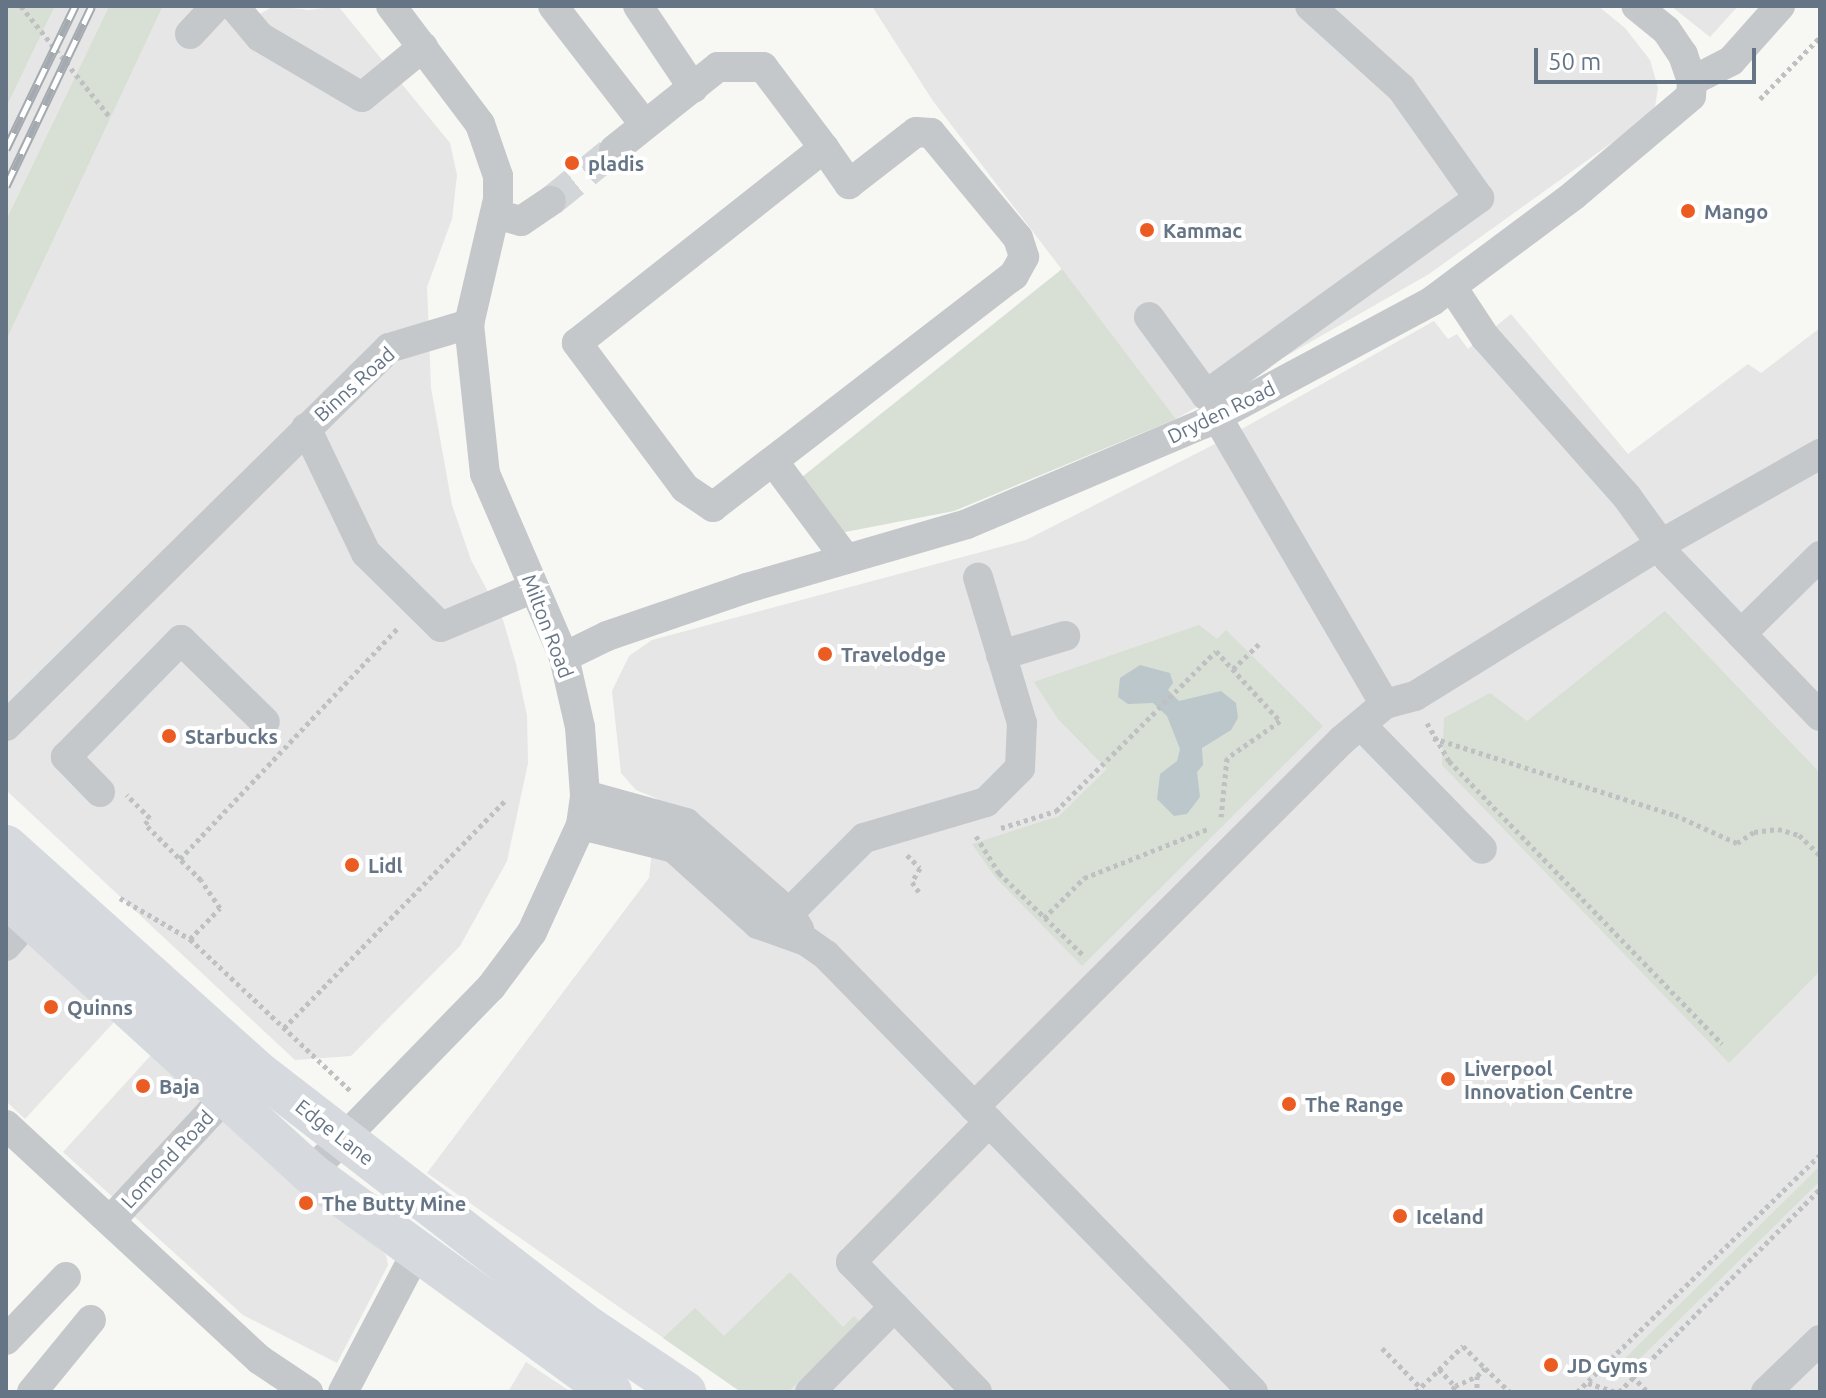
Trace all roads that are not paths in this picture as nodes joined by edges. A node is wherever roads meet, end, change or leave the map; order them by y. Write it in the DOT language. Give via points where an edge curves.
graph roads {
  1 [pos="216,6"];
  2 [pos="234,6"];
  3 [pos="391,6"];
  4 [pos="553,6"];
  5 [pos="638,6"];
  6 [pos="1310,6"];
  7 [pos="1636,6"];
  8 [pos="1780,6"];
  9 [pos="190,34"];
  10 [pos="423,47"];
  11 [pos="1692,81"];
  12 [pos="693,88"];
  13 [pos="645,125"];
  14 [pos="824,148"];
  15 [pos="614,150"];
  16 [pos="551,201"];
  17 [pos="495,214"];
  18 [pos="1452,287"];
  19 [pos="1149,317"];
  20 [pos="469,324"];
  21 [pos="1217,417"];
  22 [pos="306,428"];
  23 [pos="1820,454"];
  24 [pos="773,461"];
  25 [pos="1661,544"];
  26 [pos="1820,556"];
  27 [pos="846,559"];
  28 [pos="978,577"];
  29 [pos="534,588"];
  30 [pos="1741,634"];
  31 [pos="1065,636"];
  32 [pos="1001,655"];
  33 [pos="564,657"];
  34 [pos="1385,704"];
  35 [pos="1820,716"];
  36 [pos="265,722"];
  37 [pos="1361,725"];
  38 [pos="6,726"];
  39 [pos="110,789"];
  40 [pos="585,795"];
  41 [pos="581,825"];
  42 [pos="6,846"];
  43 [pos="1482,849"];
  44 [pos="789,913"];
  45 [pos="14,920"];
  46 [pos="806,941"];
  47 [pos="224,1098"];
  48 [pos="981,1115"];
  49 [pos="356,1124"];
  50 [pos="6,1125"];
  51 [pos="310,1173"];
  52 [pos="110,1221"];
  53 [pos="415,1255"];
  54 [pos="66,1277"];
  55 [pos="894,1307"];
  56 [pos="91,1320"];
  57 [pos="6,1340"];
  58 [pos="1820,1340"];
  59 [pos="32,1392"];
  60 [pos="308,1392"];
  61 [pos="343,1392"];
  62 [pos="611,1392"];
  63 [pos="685,1392"];
  64 [pos="810,1392"];
  65 [pos="977,1392"];
  66 [pos="1253,1392"];
  67 [pos="1766,1392"];
  1 -- 9 [label="street"];
  2 -- 10 [label="street" via="260,37 362,97"];
  3 -- 10 [label="street"];
  4 -- 13 [label="street"];
  5 -- 12 [label="street"];
  6 -- 19 [label="street" via="1401,88 1479,198 1206,395"];
  7 -- 11 [label="street" via="1666,30"];
  8 -- 11 [label="street" via="1731,61"];
  10 -- 17 [label="street" via="480,124 498,176"];
  11 -- 18 [label="street, Dryden Road" via="1682,107"];
  12 -- 13 [label="street"];
  12 -- 14 [label="street" via="718,67 763,67"];
  13 -- 15 [label="street"];
  14 -- 24 [label="street" via="577,343 685,488 713,507"];
  14 -- 24 [label="street" via="849,184 916,132 931,133 1018,238 1024,257 1014,275"];
  16 -- 17 [label="street" via="521,221"];
  17 -- 20 [label="street"];
  18 -- 21 [label="street, Dryden Road"];
  18 -- 25 [label="street" via="1485,337 1627,497"];
  20 -- 22 [label="street, Binns Road" via="389,348"];
  20 -- 29 [label="street, Milton Road" via="485,474"];
  21 -- 27 [label="street, Dryden Road" via="967,524"];
  21 -- 34 [label="street"];
  22 -- 29 [label="street" via="366,553 441,627"];
  22 -- 38 [label="street, Binns Road"];
  23 -- 25 [label="street"];
  24 -- 27 [label="street"];
  25 -- 30 [label="street"];
  25 -- 34 [label="street" via="1415,696"];
  26 -- 30 [label="street"];
  27 -- 33 [label="street, Dryden Road" via="607,636"];
  28 -- 32 [label="street"];
  29 -- 33 [label="street, Milton Road"];
  30 -- 35 [label="street"];
  31 -- 32 [label="street"];
  32 -- 44 [label="street" via="1022,723 1020,768 986,802 864,838"];
  33 -- 40 [label="street, Milton Road" via="580,727"];
  34 -- 37 [label="street"];
  36 -- 39 [label="street" via="181,640 66,757"];
  37 -- 43 [label="street"];
  37 -- 48 [label="street" via="1106,978"];
  40 -- 41 [label="street, Milton Road"];
  40 -- 44 [label="street" via="686,823"];
  41 -- 46 [label="street" via="674,848 758,924"];
  41 -- 49 [label="street, Milton Road" via="532,932 491,987"];
  42 -- 49 [label="highway, Edge Lane" via="258,1072"];
  44 -- 46 [label="street"];
  45 -- 47 [label="highway"];
  46 -- 48 [label="street" via="826,955"];
  47 -- 51 [label="highway"];
  47 -- 52 [label="street, Lomond Road"];
  48 -- 55 [label="street" via="851,1262"];
  48 -- 66 [label="street"];
  49 -- 51 [label="street, Milton Road"];
  49 -- 63 [label="highway, Edge Lane" via="588,1327"];
  50 -- 52 [label="street"];
  51 -- 53 [label="highway"];
  52 -- 60 [label="street" via="260,1360"];
  53 -- 61 [label="street"];
  53 -- 62 [label="highway"];
  54 -- 57 [label="street"];
  55 -- 64 [label="street"];
  55 -- 65 [label="street"];
  56 -- 59 [label="street"];
  58 -- 67 [label="street"];
}
